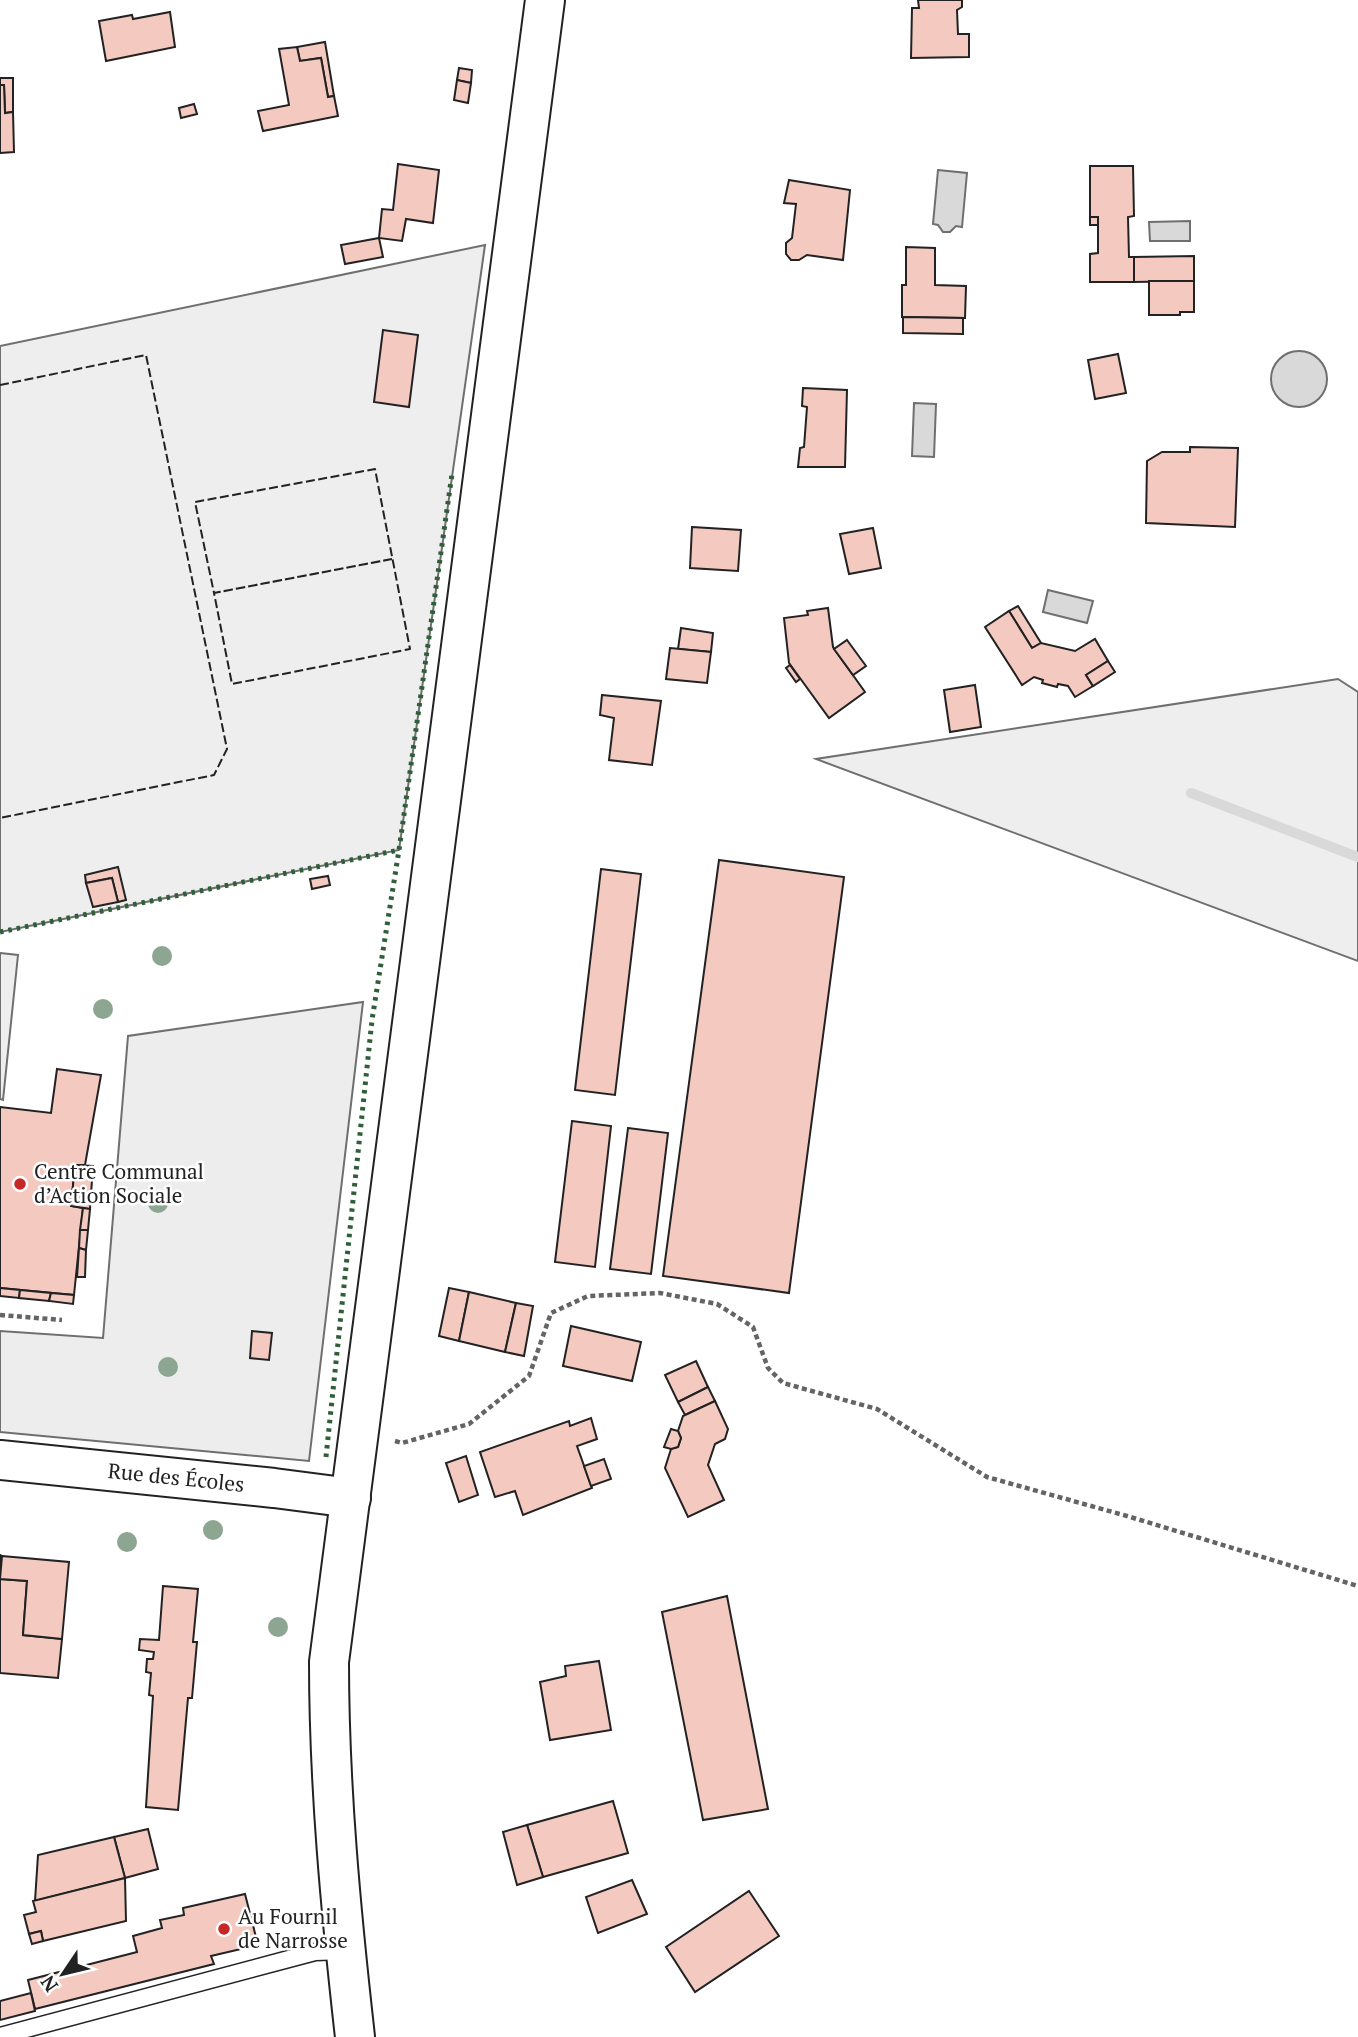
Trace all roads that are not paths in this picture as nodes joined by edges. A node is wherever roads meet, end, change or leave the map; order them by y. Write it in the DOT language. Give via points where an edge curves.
graph roads {
  1 [pos="545,0"];
  2 [pos="0,1460"];
  3 [pos="351,1498"];
  4 [pos="346,1951"];
  5 [pos="0,2036"];
  6 [pos="355,2037"];
  1 -- 3 [label="main road"];
  2 -- 3 [label="main road, Rue des Écoles"];
  3 -- 4 [label="main road" via="329,1662 329,1731"];
  4 -- 5 [label="lane" via="315,1952"];
  4 -- 6 [label="main road"];
}
